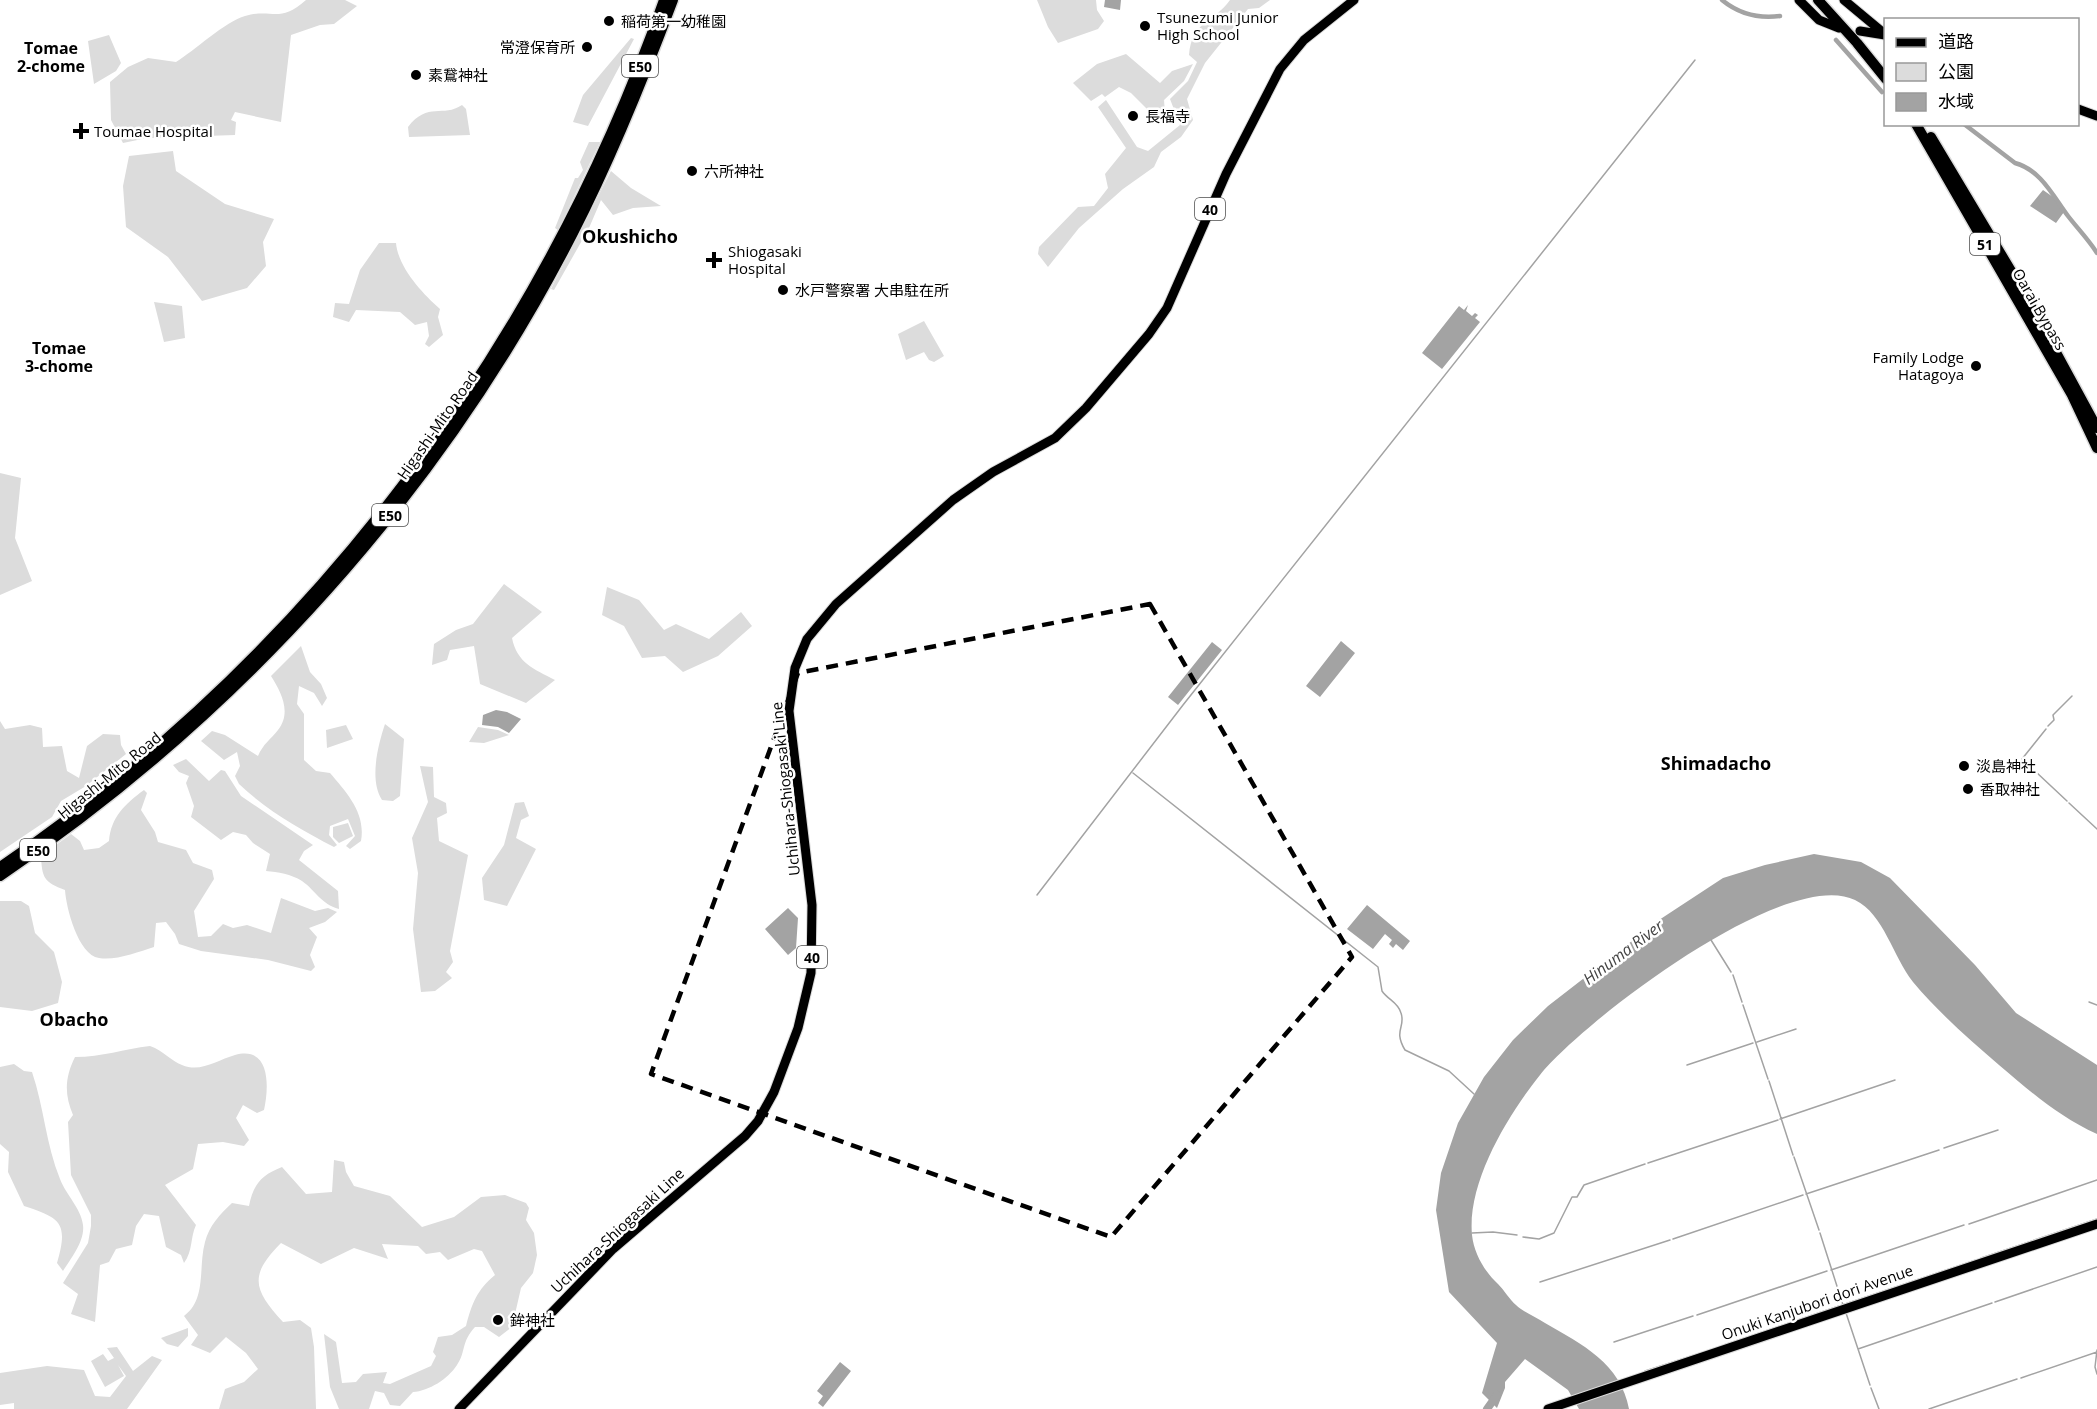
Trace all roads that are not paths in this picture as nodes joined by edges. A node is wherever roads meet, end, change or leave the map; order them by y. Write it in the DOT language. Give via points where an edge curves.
graph roads {
  1 [pos="1354,0"];
  2 [pos="1799,0"];
  3 [pos="1818,0"];
  4 [pos="1826,0"];
  5 [pos="1844,0"];
  6 [pos="668,2"];
  7 [pos="1839,28"];
  8 [pos="1860,31"];
  9 [pos="1884,34"];
  10 [pos="1884,35"];
  11 [pos="1884,66"];
  12 [pos="1884,77"];
  13 [pos="2079,109"];
  14 [pos="2097,116"];
  15 [pos="1917,126"];
  16 [pos="1924,126"];
  17 [pos="2097,428"];
  18 [pos="2097,448"];
  19 [pos="72,819"];
  20 [pos="0,867"];
  21 [pos="0,876"];
  22 [pos="2097,1224"];
  23 [pos="459,1409"];
  24 [pos="1548,1409"];
  1 -- 23 [label="main road, Uchihara-Shiogasaki Line / 40" via="1315,30 1280,69 1226,174 1167,308 1086,408 1055,438 993,472 953,500 836,604 807,639 795,668 789,711 812,905 813,955 802,1016 774,1092 745,1136 613,1249"];
  2 -- 7 [label="main road" via="1820,21"];
  3 -- 12 [label="highway"];
  4 -- 11 [label="highway"];
  5 -- 9 [label="main road"];
  6 -- 19 [label="highway, Higashi-Mito Road / E50" via="573,234 465,414 395,509 321,598 253,669 159,755"];
  8 -- 10 [label="main road"];
  13 -- 14 [label="main road"];
  15 -- 18 [label="highway, Oarai Bypass / 51" via="2072,395"];
  16 -- 17 [label="highway, Oarai Bypass / 51" via="2030,304"];
  19 -- 20 [label="highway, Higashi-Mito Road / E50"];
  19 -- 21 [label="highway, Higashi-Mito Road / E50"];
  22 -- 24 [label="main road, Onuki Kanjubori dori Avenue"];
}
